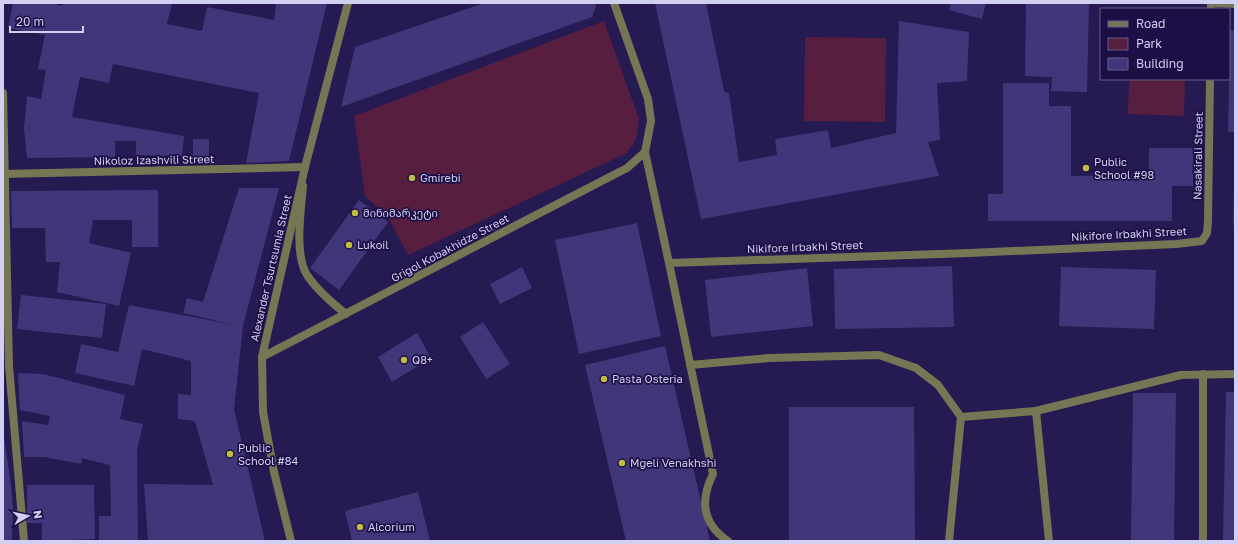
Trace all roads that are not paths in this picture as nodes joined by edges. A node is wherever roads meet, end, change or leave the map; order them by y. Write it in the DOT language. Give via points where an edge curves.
graph roads {
  1 [pos="348,3"];
  2 [pos="614,3"];
  3 [pos="1215,3"];
  4 [pos="1235,4"];
  5 [pos="1210,80"];
  6 [pos="3,93"];
  7 [pos="644,152"];
  8 [pos="305,167"];
  9 [pos="4,174"];
  10 [pos="1207,233"];
  11 [pos="669,263"];
  12 [pos="346,314"];
  13 [pos="262,357"];
  14 [pos="690,365"];
  15 [pos="1203,374"];
  16 [pos="1235,374"];
  17 [pos="1036,411"];
  18 [pos="961,417"];
  19 [pos="24,541"];
  20 [pos="291,541"];
  21 [pos="728,541"];
  22 [pos="949,541"];
  23 [pos="1048,541"];
  24 [pos="1203,541"];
  1 -- 8 [label="street, Alexander Tsurtsumia Street"];
  2 -- 7 [label="street" via="648,99 651,121"];
  3 -- 4 [label="street"];
  5 -- 10 [label="street, Nasakirali Street"];
  6 -- 9 [label="street"];
  7 -- 11 [label="street"];
  7 -- 12 [label="street, Grigol Kobakhidze Street" via="627,168"];
  8 -- 9 [label="street, Nikoloz Izashvili Street"];
  8 -- 12 [label="street" via="300,224 301,255 306,274"];
  8 -- 13 [label="street, Alexander Tsurtsumia Street"];
  9 -- 19 [label="street" via="9,366"];
  10 -- 11 [label="street, Nikifore Irbakhi Street" via="1202,241 1176,244"];
  11 -- 14 [label="street"];
  12 -- 13 [label="street, Grigol Kobakhidze Street"];
  13 -- 20 [label="street, Alexander Tsurtsumia Street" via="261,402 274,472"];
  14 -- 18 [label="street" via="769,358 879,354 916,368 938,384"];
  14 -- 21 [label="street" via="714,474 706,489 705,509 712,527"];
  15 -- 16 [label="street"];
  15 -- 17 [label="street" via="1181,375"];
  15 -- 24 [label="street"];
  17 -- 18 [label="street"];
  17 -- 23 [label="street"];
  18 -- 22 [label="street"];
}
